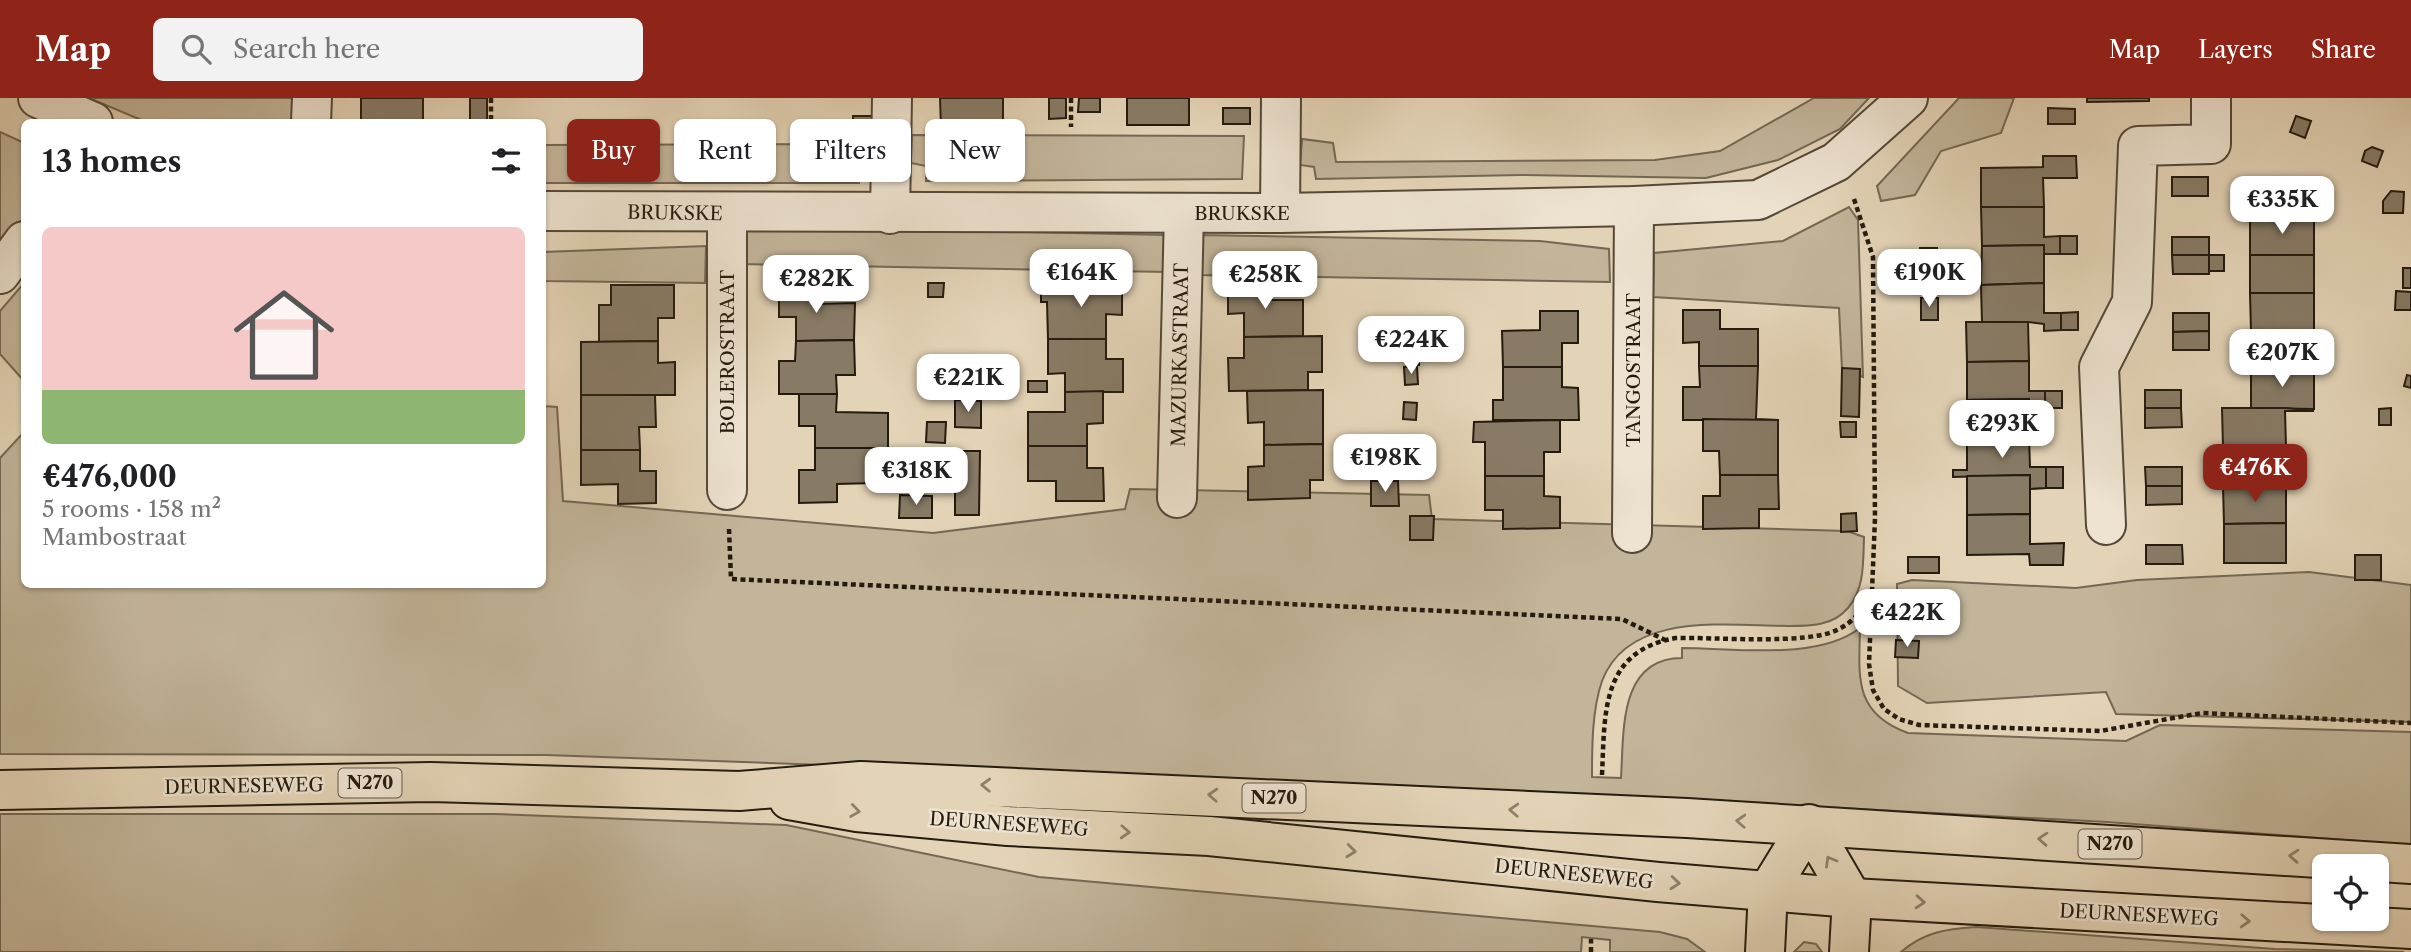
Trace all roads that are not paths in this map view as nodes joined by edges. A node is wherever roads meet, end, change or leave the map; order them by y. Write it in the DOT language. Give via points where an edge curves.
graph roads {
  1 [pos="38,98"];
  2 [pos="312,98"];
  3 [pos="892,98"];
  4 [pos="1281,98"];
  5 [pos="1908,98"];
  6 [pos="2211,98"];
  7 [pos="86,119"];
  8 [pos="311,119"];
  9 [pos="1634,206"];
  10 [pos="546,211"];
  11 [pos="727,213"];
  12 [pos="1184,213"];
  13 [pos="1280,213"];
  14 [pos="890,214"];
  15 [pos="21,245"];
  16 [pos="0,274"];
  17 [pos="727,490"];
  18 [pos="1177,498"];
  19 [pos="2106,525"];
  20 [pos="1632,533"];
  21 [pos="0,790"];
  22 [pos="739,791"];
  23 [pos="1809,824"];
  24 [pos="2411,864"];
  25 [pos="1769,891"];
  26 [pos="1852,898"];
  27 [pos="2411,929"];
  28 [pos="1765,952"];
  29 [pos="1849,952"];
  1 -- 7 [label="street"];
  2 -- 8 [label="street"];
  3 -- 14 [label="street"];
  4 -- 13 [label="street"];
  5 -- 9 [label="street, BRUKSKE" via="1836,162 1758,200"];
  6 -- 19 [label="street" via="2211,144 2138,146 2132,302 2099,367"];
  9 -- 13 [label="street, BRUKSKE"];
  9 -- 20 [label="street, TANGOSTRAAT"];
  10 -- 11 [label="street, BRUKSKE"];
  11 -- 14 [label="street, BRUKSKE"];
  11 -- 17 [label="street, BOLEROSTRAAT"];
  12 -- 13 [label="street, BRUKSKE"];
  12 -- 14 [label="street, BRUKSKE"];
  12 -- 18 [label="street, MAZURKASTRAAT"];
  15 -- 16 [label="street"];
  21 -- 22 [label="main road, DEURNESEWEG / N270" via="431,782"];
  23 -- 22 [label="main road, DEURNESEWEG / N270, one-way" via="875,781"];
  22 -- 25 [label="main road, DEURNESEWEG / N270, one-way" via="871,814 1209,836"];
  24 -- 23 [label="main road, DEURNESEWEG / N270, one-way"];
  23 -- 25 [label="main road"];
  26 -- 23 [label="main road, one-way"];
  25 -- 26 [label="main road, DEURNESEWEG / N270"];
  25 -- 28 [label="main road"];
  26 -- 27 [label="main road, DEURNESEWEG / N270, one-way"];
  26 -- 29 [label="main road"];
}
